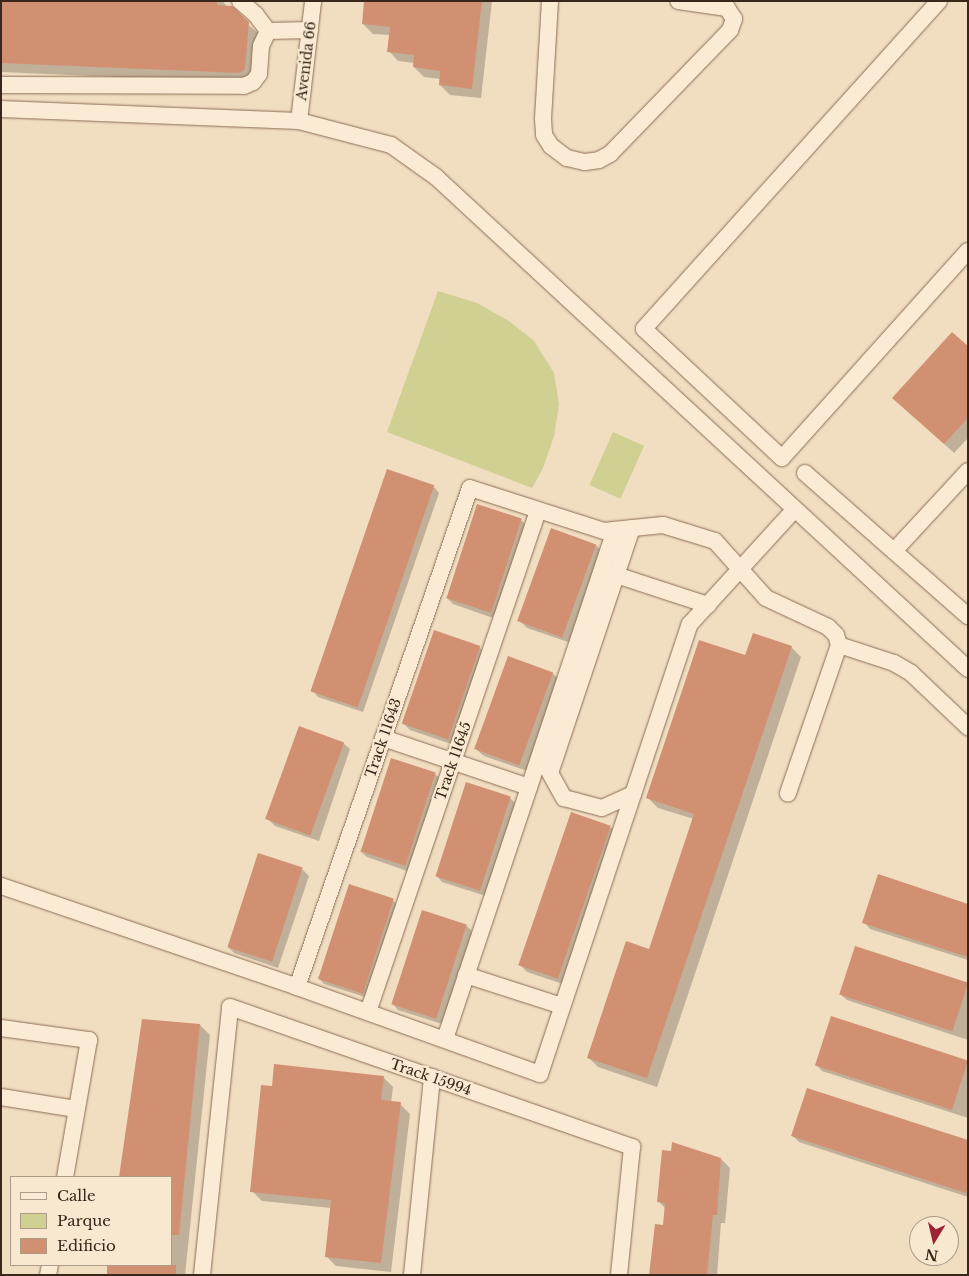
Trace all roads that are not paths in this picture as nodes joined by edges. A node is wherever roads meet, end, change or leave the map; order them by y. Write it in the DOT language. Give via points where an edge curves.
graph roads {
  1 [pos="240,1"];
  2 [pos="300,1"];
  3 [pos="550,1"];
  4 [pos="678,1"];
  5 [pos="939,1"];
  6 [pos="312,7"];
  7 [pos="310,30"];
  8 [pos="268,31"];
  9 [pos="1,85"];
  10 [pos="1,109"];
  11 [pos="299,121"];
  12 [pos="968,252"];
  13 [pos="968,471"];
  14 [pos="805,473"];
  15 [pos="794,510"];
  16 [pos="538,511"];
  17 [pos="632,528"];
  18 [pos="615,530"];
  19 [pos="894,551"];
  20 [pos="741,570"];
  21 [pos="616,575"];
  22 [pos="708,605"];
  23 [pos="968,616"];
  24 [pos="839,645"];
  25 [pos="968,670"];
  26 [pos="968,727"];
  27 [pos="383,738"];
  28 [pos="453,760"];
  29 [pos="529,787"];
  30 [pos="788,793"];
  31 [pos="633,794"];
  32 [pos="1,886"];
  33 [pos="466,975"];
  34 [pos="297,987"];
  35 [pos="562,1006"];
  36 [pos="368,1012"];
  37 [pos="1,1028"];
  38 [pos="445,1039"];
  39 [pos="432,1077"];
  40 [pos="1,1097"];
  41 [pos="76,1109"];
  42 [pos="65,1176"];
  43 [pos="202,1275"];
  44 [pos="412,1275"];
  45 [pos="619,1275"];
  1 -- 8 [label="street"];
  2 -- 6 [label="street"];
  3 -- 4 [label="street" via="544,135 551,146 567,158 585,162 610,154 730,30 734,19 727,8"];
  5 -- 12 [label="street" via="644,329 782,458"];
  6 -- 7 [label="street, Avenida 66"];
  7 -- 8 [label="street"];
  7 -- 11 [label="street, Avenida 66"];
  8 -- 9 [label="street" via="261,46 259,74 244,86"];
  10 -- 11 [label="street"];
  11 -- 15 [label="street" via="391,146 436,177"];
  13 -- 19 [label="street"];
  14 -- 19 [label="street"];
  15 -- 20 [label="street"];
  15 -- 25 [label="street"];
  16 -- 18 [label="street" via="604,531"];
  16 -- 27 [label="street, Track 11643" via="470,488"];
  16 -- 28 [label="street, Track 11645"];
  17 -- 18 [label="street"];
  17 -- 20 [label="street" via="663,525 715,541"];
  17 -- 21 [label="street"];
  18 -- 29 [label="street"];
  19 -- 23 [label="street"];
  20 -- 22 [label="street"];
  20 -- 24 [label="street" via="766,598 828,628 836,635"];
  21 -- 22 [label="street"];
  21 -- 31 [label="street" via="550,773 564,798 602,808"];
  22 -- 31 [label="street" via="690,624"];
  24 -- 26 [label="street" via="894,663 911,674"];
  24 -- 30 [label="street"];
  27 -- 28 [label="street"];
  27 -- 34 [label="street, Track 11643"];
  28 -- 29 [label="street"];
  28 -- 36 [label="street, Track 11645"];
  29 -- 33 [label="street"];
  31 -- 35 [label="street"];
  32 -- 34 [label="street"];
  33 -- 35 [label="street"];
  33 -- 38 [label="street"];
  34 -- 36 [label="street"];
  35 -- 38 [label="street" via="540,1074"];
  36 -- 38 [label="street"];
  37 -- 41 [label="street" via="89,1040"];
  39 -- 43 [label="street, Track 15994" via="230,1008"];
  39 -- 44 [label="street"];
  39 -- 45 [label="street, Track 15994" via="632,1147"];
  40 -- 41 [label="street"];
  41 -- 42 [label="street"];
}
